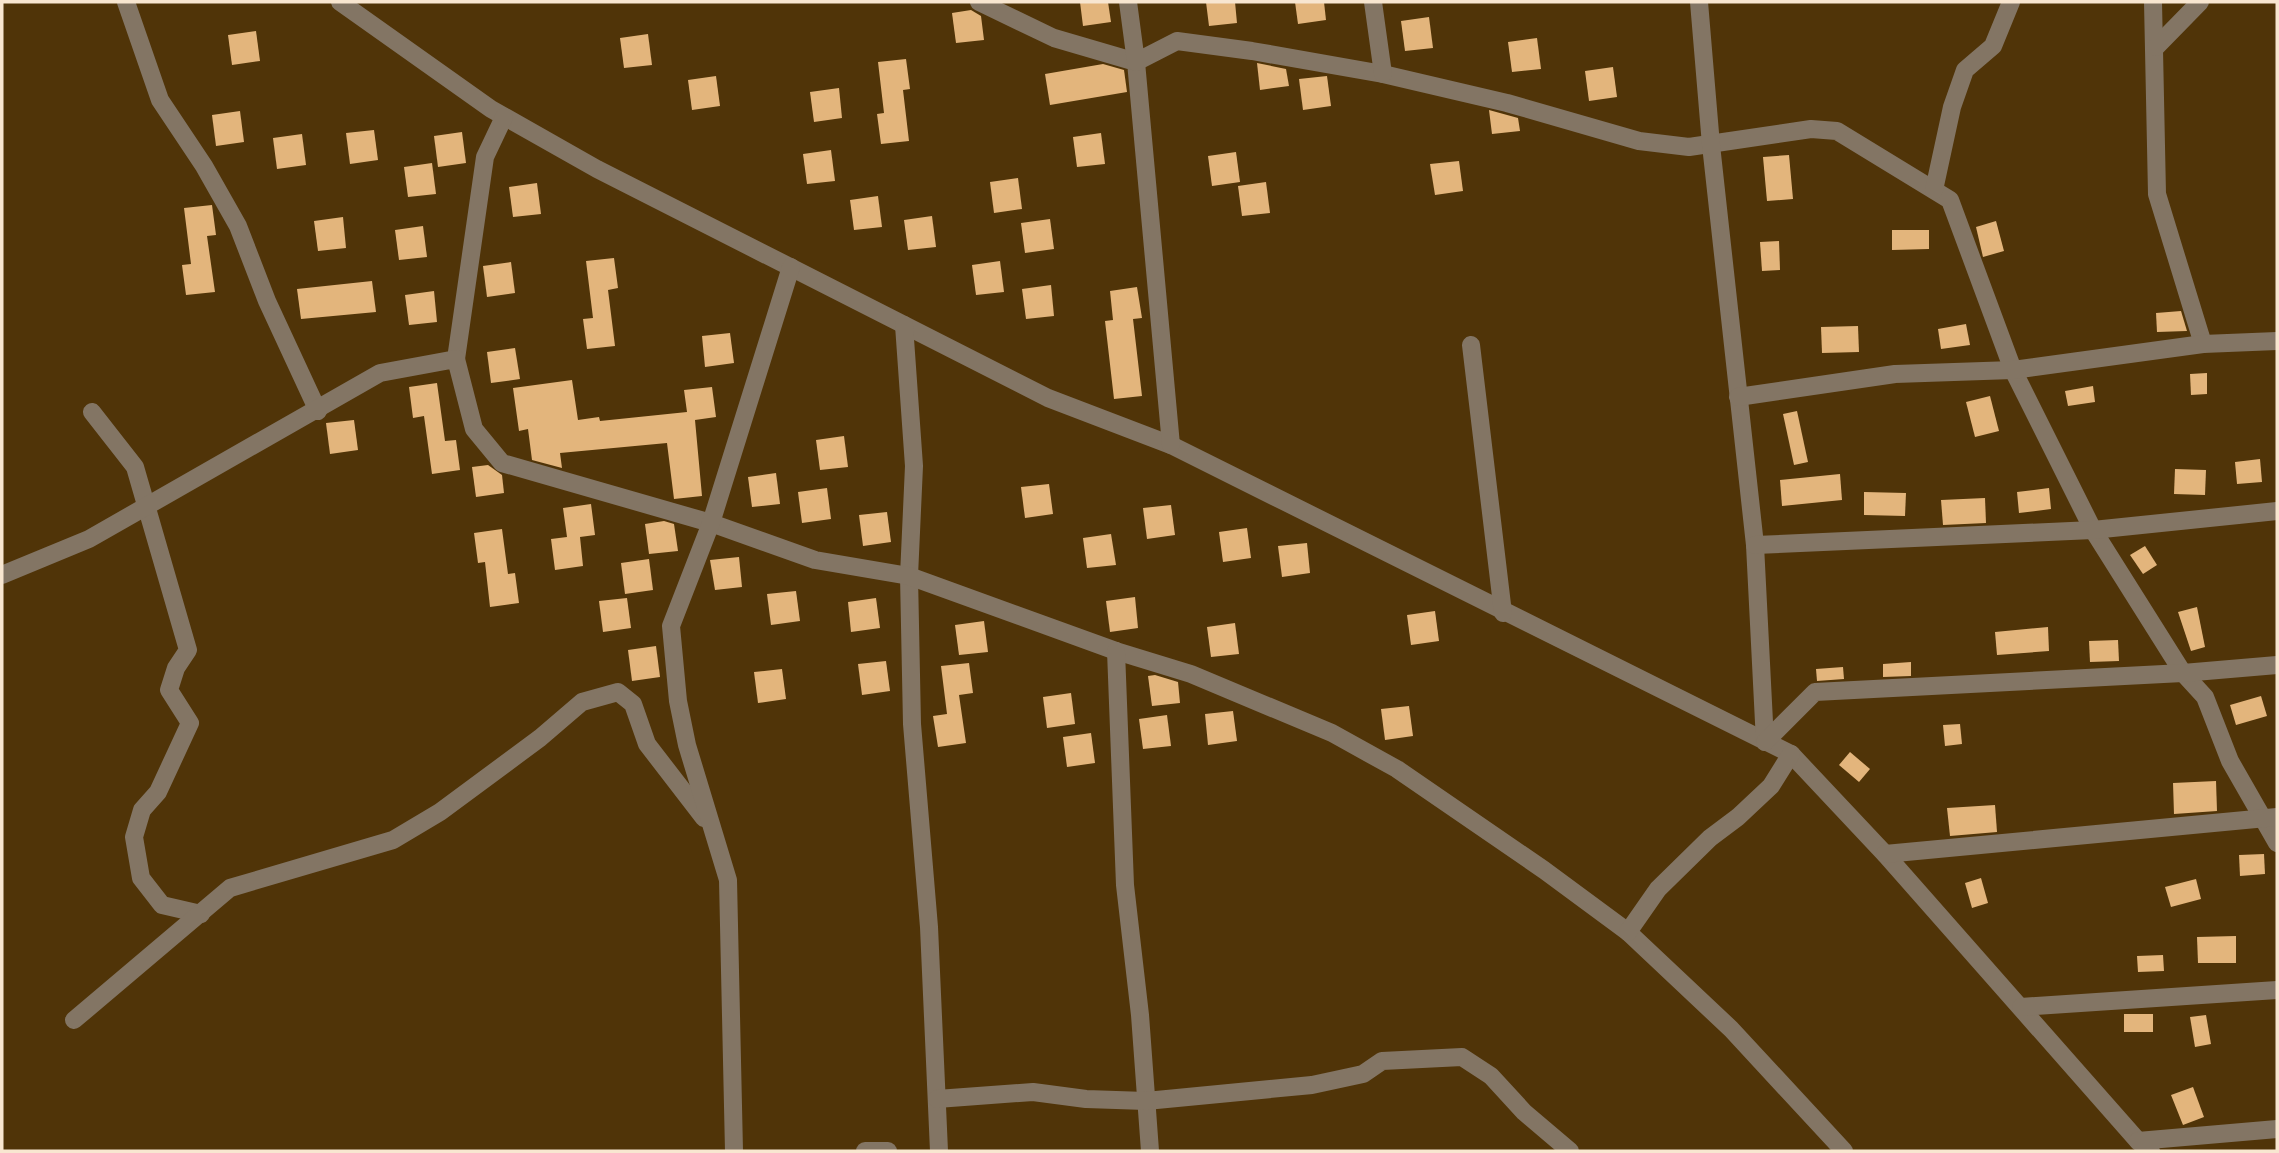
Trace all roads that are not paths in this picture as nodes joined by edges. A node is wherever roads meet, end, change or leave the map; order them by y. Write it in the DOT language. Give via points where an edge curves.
graph roads {
  1 [pos="125,2"];
  2 [pos="340,2"];
  3 [pos="979,2"];
  4 [pos="1128,2"];
  5 [pos="1373,2"];
  6 [pos="1699,2"];
  7 [pos="2011,2"];
  8 [pos="2153,2"];
  9 [pos="2200,2"];
  10 [pos="2156,47"];
  11 [pos="1136,62"];
  12 [pos="1383,74"];
  13 [pos="504,117"];
  14 [pos="1711,145"];
  15 [pos="1934,190"];
  16 [pos="791,267"];
  17 [pos="904,325"];
  18 [pos="2277,341"];
  19 [pos="2203,344"];
  20 [pos="1471,345"];
  21 [pos="456,359"];
  22 [pos="2012,370"];
  23 [pos="1738,397"];
  24 [pos="318,411"];
  25 [pos="92,412"];
  26 [pos="1171,445"];
  27 [pos="147,506"];
  28 [pos="2277,511"];
  29 [pos="711,523"];
  30 [pos="2093,530"];
  31 [pos="1755,545"];
  32 [pos="2,575"];
  33 [pos="909,576"];
  34 [pos="1503,613"];
  35 [pos="1116,651"];
  36 [pos="2277,664"];
  37 [pos="2183,673"];
  38 [pos="1765,742"];
  39 [pos="1791,754"];
  40 [pos="2269,817"];
  41 [pos="712,829"];
  42 [pos="2277,842"];
  43 [pos="1885,854"];
  44 [pos="201,914"];
  45 [pos="1628,932"];
  46 [pos="2277,990"];
  47 [pos="2021,1007"];
  48 [pos="74,1020"];
  49 [pos="937,1099"];
  50 [pos="1146,1101"];
  51 [pos="2277,1129"];
  52 [pos="2145,1146"];
  53 [pos="734,1151"];
  54 [pos="865,1151"];
  55 [pos="888,1151"];
  56 [pos="939,1151"];
  57 [pos="1150,1151"];
  58 [pos="1570,1151"];
  59 [pos="1844,1151"];
  1 -- 24 [label="street" via="160,100 238,226"];
  2 -- 13 [label="street"];
  3 -- 11 [label="street" via="1054,38"];
  4 -- 11 [label="street"];
  5 -- 12 [label="street"];
  6 -- 14 [label="street"];
  7 -- 15 [label="street" via="1993,46 1965,70"];
  8 -- 10 [label="street"];
  9 -- 10 [label="street"];
  10 -- 19 [label="street" via="2157,194"];
  11 -- 12 [label="street" via="1177,41"];
  11 -- 26 [label="street"];
  12 -- 14 [label="street" via="1639,141"];
  13 -- 16 [label="street"];
  13 -- 21 [label="street" via="485,157"];
  14 -- 15 [label="street" via="1811,128 1838,131"];
  14 -- 23 [label="street"];
  15 -- 22 [label="street" via="1950,200"];
  16 -- 17 [label="street"];
  16 -- 29 [label="street"];
  17 -- 26 [label="street" via="1048,398"];
  17 -- 33 [label="street" via="914,466"];
  18 -- 19 [label="street"];
  19 -- 22 [label="street"];
  20 -- 34 [label="street"];
  21 -- 24 [label="street" via="380,373"];
  21 -- 29 [label="street" via="474,429 502,463"];
  22 -- 23 [label="street" via="1895,374"];
  22 -- 30 [label="street"];
  23 -- 31 [label="street"];
  24 -- 27 [label="street"];
  25 -- 27 [label="street" via="135,467"];
  26 -- 34 [label="street"];
  27 -- 32 [label="street" via="89,539"];
  27 -- 44 [label="street" via="188,650 169,690 190,723 158,792 142,810 134,837 141,878 162,905"];
  28 -- 30 [label="street"];
  29 -- 33 [label="street" via="815,559"];
  29 -- 41 [label="street" via="671,626 687,745"];
  30 -- 31 [label="street"];
  30 -- 37 [label="street"];
  31 -- 38 [label="street"];
  33 -- 35 [label="street"];
  33 -- 49 [label="street" via="912,724"];
  34 -- 38 [label="street"];
  35 -- 45 [label="street" via="1191,674 1332,733 1397,769"];
  35 -- 50 [label="street" via="1125,885"];
  36 -- 37 [label="street"];
  37 -- 38 [label="street" via="1815,692"];
  37 -- 40 [label="street" via="2205,697 2231,761"];
  38 -- 39 [label="street"];
  39 -- 43 [label="street"];
  39 -- 45 [label="street" via="1771,786 1658,889"];
  40 -- 42 [label="street"];
  40 -- 43 [label="street"];
  41 -- 44 [label="street" via="647,744 633,704 618,692 582,702 440,812 393,840 230,888"];
  41 -- 53 [label="street" via="728,880"];
  43 -- 47 [label="street"];
  44 -- 48 [label="street"];
  45 -- 59 [label="street" via="1731,1029"];
  46 -- 47 [label="street"];
  47 -- 52 [label="street"];
  49 -- 50 [label="street" via="1033,1092"];
  49 -- 56 [label="street"];
  50 -- 57 [label="street"];
  50 -- 58 [label="street" via="1312,1085 1363,1074 1382,1061 1462,1057 1491,1076"];
  51 -- 52 [label="street"];
  54 -- 55 [label="street"];
}
